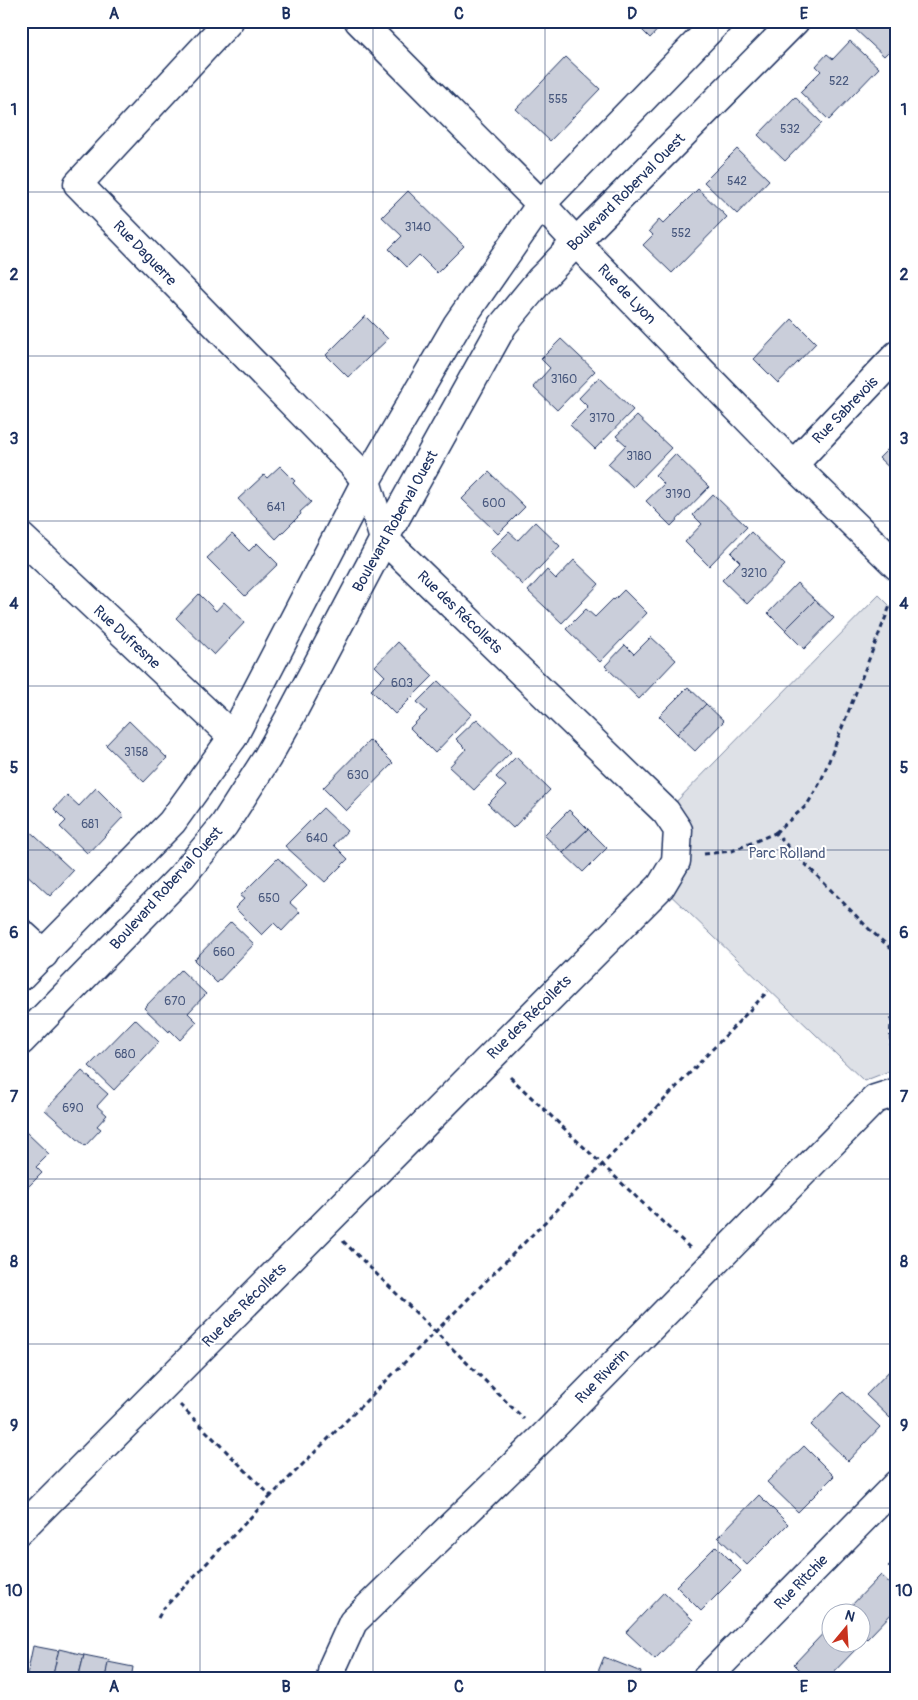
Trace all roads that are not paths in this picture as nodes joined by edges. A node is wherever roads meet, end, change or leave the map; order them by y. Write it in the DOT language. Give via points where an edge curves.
graph roads {
  1 [pos="229,21"];
  2 [pos="359,21"];
  3 [pos="718,21"];
  4 [pos="795,21"];
  5 [pos="541,204"];
  6 [pos="576,242"];
  7 [pos="897,355"];
  8 [pos="793,464"];
  9 [pos="366,481"];
  10 [pos="21,537"];
  11 [pos="384,539"];
  12 [pos="897,566"];
  13 [pos="233,737"];
  14 [pos="21,933"];
  15 [pos="44,954"];
  16 [pos="21,976"];
  17 [pos="21,1041"];
  18 [pos="895,1081"];
  19 [pos="897,1484"];
  20 [pos="21,1529"];
  21 [pos="331,1679"];
  22 [pos="706,1679"];
  1 -- 9 [label="street, Rue Daguerre" via="78,184"];
  2 -- 5 [label="street, Rue de Lyon"];
  3 -- 5 [label="street"];
  4 -- 6 [label="street, Boulevard Roberval Ouest"];
  5 -- 6 [label="street, Rue de Lyon"];
  5 -- 9 [label="street" via="457,325"];
  6 -- 8 [label="street, Rue de Lyon"];
  6 -- 11 [label="street, Boulevard Roberval Ouest" via="503,325"];
  7 -- 8 [label="street, Rue Sabrevois"];
  8 -- 12 [label="street, Rue de Lyon"];
  9 -- 11 [label="street, Rue des Récollets"];
  9 -- 13 [label="street"];
  10 -- 13 [label="street, Rue Dufresne"];
  11 -- 17 [label="street, Boulevard Roberval Ouest" via="286,725 224,825 182,876"];
  11 -- 20 [label="street, Rue des Récollets" via="666,812 678,830 676,861 661,886"];
  13 -- 15 [label="street" via="172,822"];
  14 -- 15 [label="street"];
  15 -- 16 [label="street"];
  18 -- 21 [label="street, Rue Riverin" via="543,1437 352,1622 333,1666"];
  19 -- 22 [label="street, Rue Ritchie"];
}
